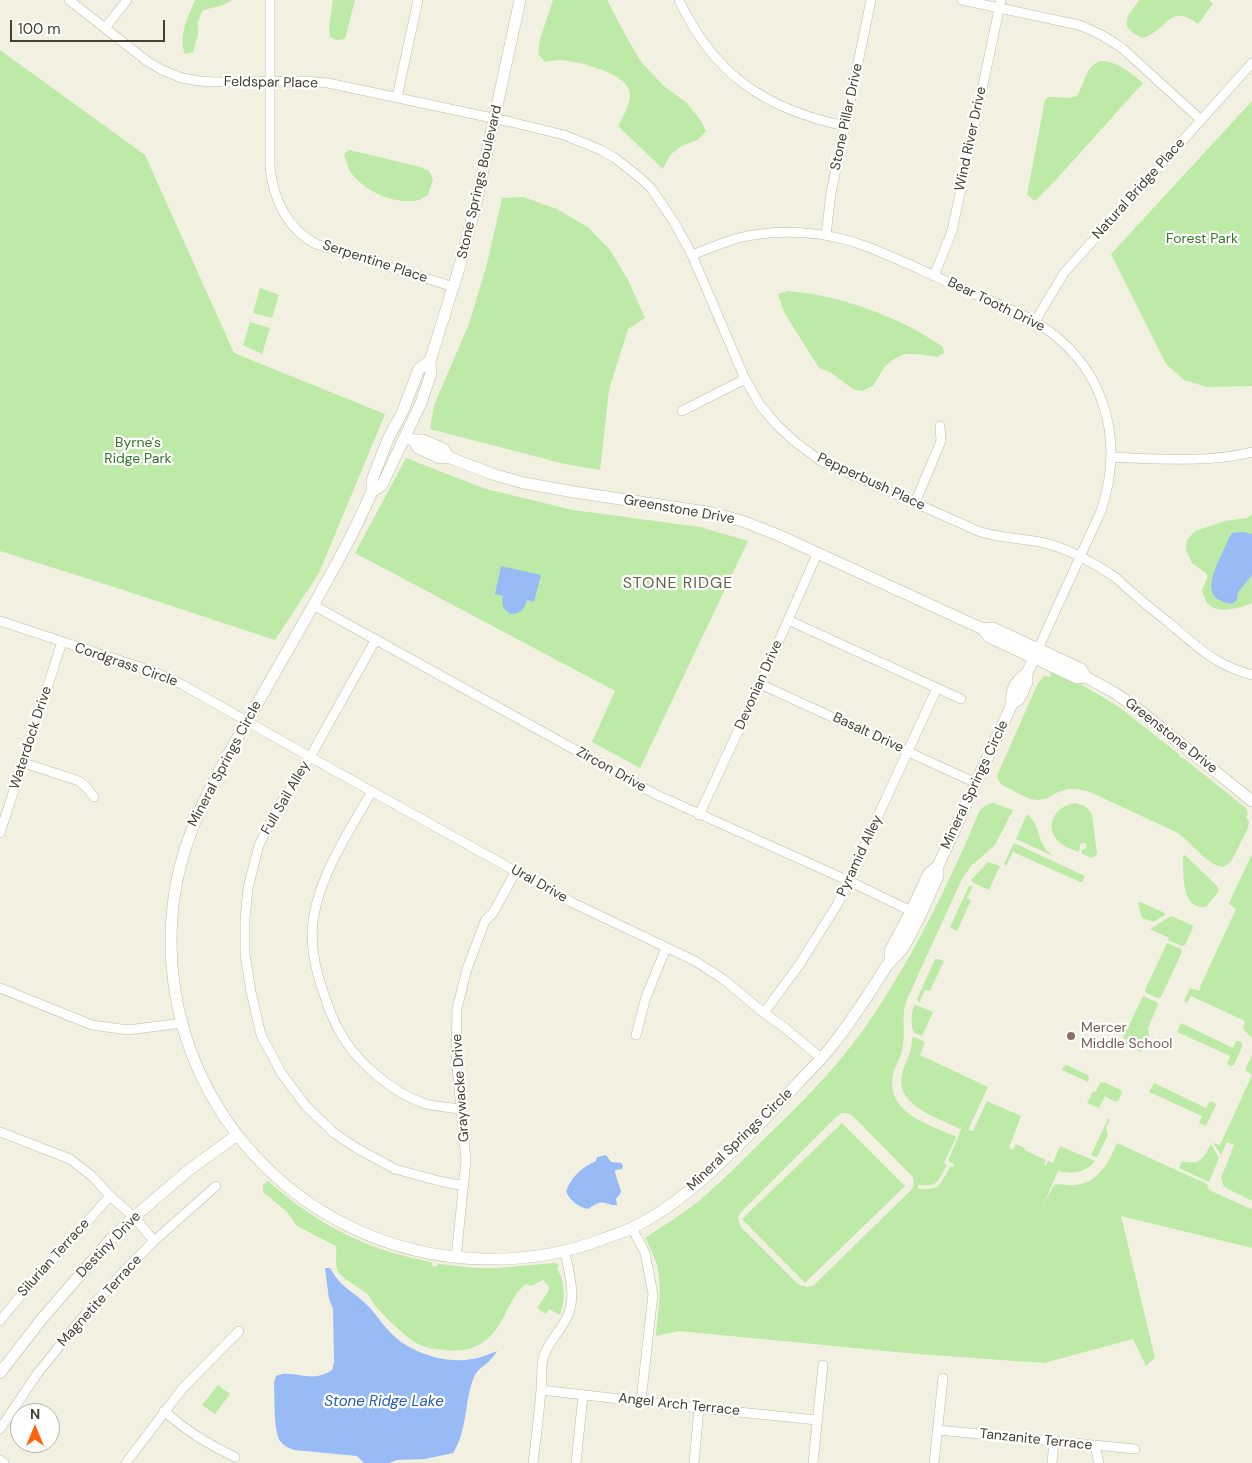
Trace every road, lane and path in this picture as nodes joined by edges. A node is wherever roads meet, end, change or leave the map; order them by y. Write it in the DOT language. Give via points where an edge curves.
graph roads {
  1 [pos="69,0"];
  2 [pos="127,0"];
  3 [pos="270,0"];
  4 [pos="418,0"];
  5 [pos="520,0"];
  6 [pos="679,0"];
  7 [pos="871,0"];
  8 [pos="962,0"];
  9 [pos="1000,4"];
  10 [pos="105,28"];
  11 [pos="1252,63"];
  12 [pos="270,81"];
  13 [pos="397,97"];
  14 [pos="495,119"];
  15 [pos="1201,120"];
  16 [pos="845,126"];
  17 [pos="826,235"];
  18 [pos="692,255"];
  19 [pos="934,276"];
  20 [pos="454,287"];
  21 [pos="1035,321"];
  22 [pos="430,361"];
  23 [pos="746,380"];
  24 [pos="682,412"];
  25 [pos="940,426"];
  26 [pos="392,431"];
  27 [pos="409,439"];
  28 [pos="1252,452"];
  29 [pos="1112,457"];
  30 [pos="372,492"];
  31 [pos="915,503"];
  32 [pos="818,554"];
  33 [pos="1080,557"];
  34 [pos="312,605"];
  35 [pos="788,620"];
  36 [pos="0,622"];
  37 [pos="376,640"];
  38 [pos="62,642"];
  39 [pos="1036,653"];
  40 [pos="1252,675"];
  41 [pos="760,684"];
  42 [pos="937,688"];
  43 [pos="961,700"];
  44 [pos="247,721"];
  45 [pos="908,752"];
  46 [pos="310,757"];
  47 [pos="24,763"];
  48 [pos="976,783"];
  49 [pos="372,791"];
  50 [pos="94,797"];
  51 [pos="1252,801"];
  52 [pos="699,815"];
  53 [pos="0,833"];
  54 [pos="516,871"];
  55 [pos="849,881"];
  56 [pos="915,913"];
  57 [pos="666,948"];
  58 [pos="0,988"];
  59 [pos="764,1013"];
  60 [pos="182,1023"];
  61 [pos="636,1034"];
  62 [pos="821,1058"];
  63 [pos="460,1109"];
  64 [pos="0,1132"];
  65 [pos="237,1135"];
  66 [pos="216,1186"];
  67 [pos="464,1186"];
  68 [pos="110,1196"];
  69 [pos="134,1217"];
  70 [pos="632,1228"];
  71 [pos="154,1241"];
  72 [pos="565,1252"];
  73 [pos="456,1258"];
  74 [pos="0,1321"];
  75 [pos="239,1330"];
  76 [pos="823,1366"];
  77 [pos="0,1373"];
  78 [pos="943,1378"];
  79 [pos="541,1390"];
  80 [pos="583,1395"];
  81 [pos="641,1401"];
  82 [pos="699,1408"];
  83 [pos="164,1411"];
  84 [pos="818,1420"];
  85 [pos="0,1429"];
  86 [pos="938,1430"];
  87 [pos="1054,1441"];
  88 [pos="1095,1446"];
  89 [pos="1136,1449"];
  90 [pos="235,1457"];
  91 [pos="0,1460"];
  92 [pos="4,1463"];
  93 [pos="126,1463"];
  94 [pos="533,1463"];
  95 [pos="576,1463"];
  96 [pos="694,1463"];
  97 [pos="813,1463"];
  98 [pos="934,1463"];
  99 [pos="1052,1463"];
  100 [pos="1099,1463"];
  1 -- 10 [label="street, Feldspar Place"];
  2 -- 10 [label="street"];
  3 -- 12 [label="street, Serpentine Place"];
  4 -- 13 [label="street"];
  5 -- 14 [label="street, Stone Springs Boulevard"];
  6 -- 16 [label="street" via="711,53 745,85 786,109"];
  7 -- 16 [label="street, Stone Pillar Drive"];
  8 -- 9 [label="street"];
  9 -- 15 [label="street" via="1078,25 1108,38"];
  9 -- 19 [label="street, Wind River Drive" via="952,231"];
  10 -- 12 [label="street, Feldspar Place" via="147,61 182,78 215,82"];
  11 -- 15 [label="street, Natural Bridge Place"];
  12 -- 13 [label="street, Feldspar Place" via="328,84"];
  12 -- 20 [label="street, Serpentine Place" via="272,179 276,196 298,232 326,248"];
  13 -- 14 [label="street, Feldspar Place"];
  14 -- 18 [label="street, Pepperbush Place" via="564,135 614,158 650,188"];
  14 -- 20 [label="street, Stone Springs Boulevard"];
  15 -- 21 [label="street, Natural Bridge Place" via="1064,273"];
  16 -- 17 [label="street, Stone Pillar Drive"];
  17 -- 18 [label="street, Bear Tooth Drive" via="765,234 740,238"];
  17 -- 19 [label="street, Bear Tooth Drive" via="864,245"];
  18 -- 23 [label="street, Pepperbush Place"];
  19 -- 21 [label="street, Bear Tooth Drive"];
  20 -- 22 [label="street, Stone Springs Boulevard"];
  21 -- 29 [label="street, Bear Tooth Drive" via="1065,344 1089,374 1105,410"];
  22 -- 26 [label="street, Stone Springs Boulevard" via="419,369"];
  22 -- 27 [label="street, Stone Springs Boulevard" via="431,373"];
  23 -- 24 [label="street"];
  23 -- 31 [label="street, Pepperbush Place" via="760,405 776,424 821,461"];
  25 -- 31 [label="street" via="941,441"];
  26 -- 27 [label="street, Greenstone Drive"];
  26 -- 30 [label="street, Mineral Springs Circle" via="372,480"];
  27 -- 30 [label="street, Mineral Springs Circle" via="382,485"];
  27 -- 32 [label="street, Greenstone Drive" via="423,440 444,449 448,457 492,474 534,485 728,517"];
  28 -- 29 [label="street" via="1204,459"];
  29 -- 33 [label="street, Bear Tooth Drive" via="1107,494"];
  30 -- 34 [label="street, Mineral Springs Circle"];
  31 -- 33 [label="street, Pepperbush Place" via="988,535 1050,544"];
  32 -- 35 [label="street, Devonian Drive"];
  32 -- 39 [label="street, Greenstone Drive" via="983,629 989,637"];
  33 -- 39 [label="street, Bear Tooth Drive"];
  33 -- 40 [label="street, Pepperbush Place" via="1114,577 1204,653 1221,664"];
  34 -- 37 [label="street, Zircon Drive"];
  34 -- 44 [label="street, Mineral Springs Circle"];
  35 -- 41 [label="street, Devonian Drive"];
  35 -- 42 [label="street"];
  36 -- 38 [label="street, Cordgrass Circle"];
  37 -- 46 [label="street, Full Sail Alley"];
  37 -- 52 [label="street, Zircon Drive"];
  38 -- 44 [label="street, Cordgrass Circle" via="155,672"];
  38 -- 47 [label="street, Waterdock Drive"];
  39 -- 48 [label="street, Mineral Springs Circle" via="1027,674 1018,679 1011,695 1012,704"];
  39 -- 51 [label="street, Greenstone Drive" via="1081,669 1086,677 1138,710"];
  41 -- 45 [label="street, Basalt Drive"];
  41 -- 52 [label="street, Devonian Drive"];
  42 -- 43 [label="street"];
  42 -- 45 [label="street, Pyramid Alley"];
  44 -- 46 [label="street, Ural Drive"];
  44 -- 60 [label="street, Mineral Springs Circle" via="196,815 178,876 172,914 172,948"];
  45 -- 48 [label="street, Basalt Drive"];
  45 -- 55 [label="street, Pyramid Alley"];
  46 -- 49 [label="street, Ural Drive"];
  46 -- 67 [label="street, Full Sail Alley" via="276,810 259,844 248,888 245,954 261,1035 282,1074 306,1106 334,1133 395,1169"];
  47 -- 50 [label="street" via="79,781"];
  47 -- 53 [label="street, Waterdock Drive"];
  48 -- 56 [label="street, Mineral Springs Circle" via="938,866 929,872"];
  49 -- 54 [label="street, Ural Drive"];
  49 -- 63 [label="street" via="324,878 314,916 313,951 318,978 340,1034 359,1059 401,1092 424,1103"];
  52 -- 55 [label="street, Zircon Drive"];
  54 -- 57 [label="street, Ural Drive"];
  54 -- 63 [label="street, Graywacke Drive" via="493,913 485,920 457,1009"];
  55 -- 56 [label="street, Zircon Drive"];
  55 -- 59 [label="street, Pyramid Alley" via="800,965"];
  56 -- 62 [label="street, Mineral Springs Circle" via="890,951 890,961"];
  57 -- 59 [label="street, Ural Drive" via="724,979"];
  57 -- 61 [label="street" via="646,997"];
  58 -- 60 [label="street" via="92,1025 128,1030"];
  59 -- 62 [label="street, Ural Drive"];
  60 -- 65 [label="street, Mineral Springs Circle" via="202,1077"];
  62 -- 70 [label="street, Mineral Springs Circle" via="698,1185"];
  63 -- 67 [label="street, Graywacke Drive" via="466,1160"];
  64 -- 68 [label="street" via="70,1159"];
  65 -- 69 [label="street, Destiny Drive" via="189,1170"];
  65 -- 73 [label="street, Mineral Springs Circle" via="261,1163 294,1192 337,1221 416,1251"];
  66 -- 71 [label="street, Magnetite Terrace"];
  67 -- 73 [label="street, Graywacke Drive"];
  68 -- 69 [label="street"];
  68 -- 74 [label="street, Silurian Terrace"];
  69 -- 71 [label="street"];
  69 -- 77 [label="street, Destiny Drive" via="84,1269"];
  70 -- 72 [label="street, Mineral Springs Circle"];
  70 -- 81 [label="street" via="645,1253 652,1294"];
  71 -- 85 [label="street, Magnetite Terrace" via="93,1305 43,1366"];
  72 -- 73 [label="street, Mineral Springs Circle" via="520,1259"];
  72 -- 79 [label="street" via="573,1292 572,1305 565,1323 546,1350"];
  75 -- 83 [label="street"];
  76 -- 84 [label="street"];
  78 -- 86 [label="street"];
  79 -- 80 [label="street, Angel Arch Terrace"];
  79 -- 94 [label="street"];
  80 -- 81 [label="street, Angel Arch Terrace"];
  80 -- 95 [label="street"];
  81 -- 82 [label="street, Angel Arch Terrace"];
  82 -- 84 [label="street, Angel Arch Terrace"];
  82 -- 96 [label="street"];
  83 -- 90 [label="street" via="188,1431"];
  83 -- 93 [label="street"];
  84 -- 97 [label="street"];
  86 -- 87 [label="street, Tanzanite Terrace"];
  86 -- 98 [label="street"];
  87 -- 88 [label="street, Tanzanite Terrace"];
  87 -- 99 [label="street"];
  88 -- 89 [label="street, Tanzanite Terrace"];
  88 -- 100 [label="street"];
  91 -- 92 [label="street"];
}
